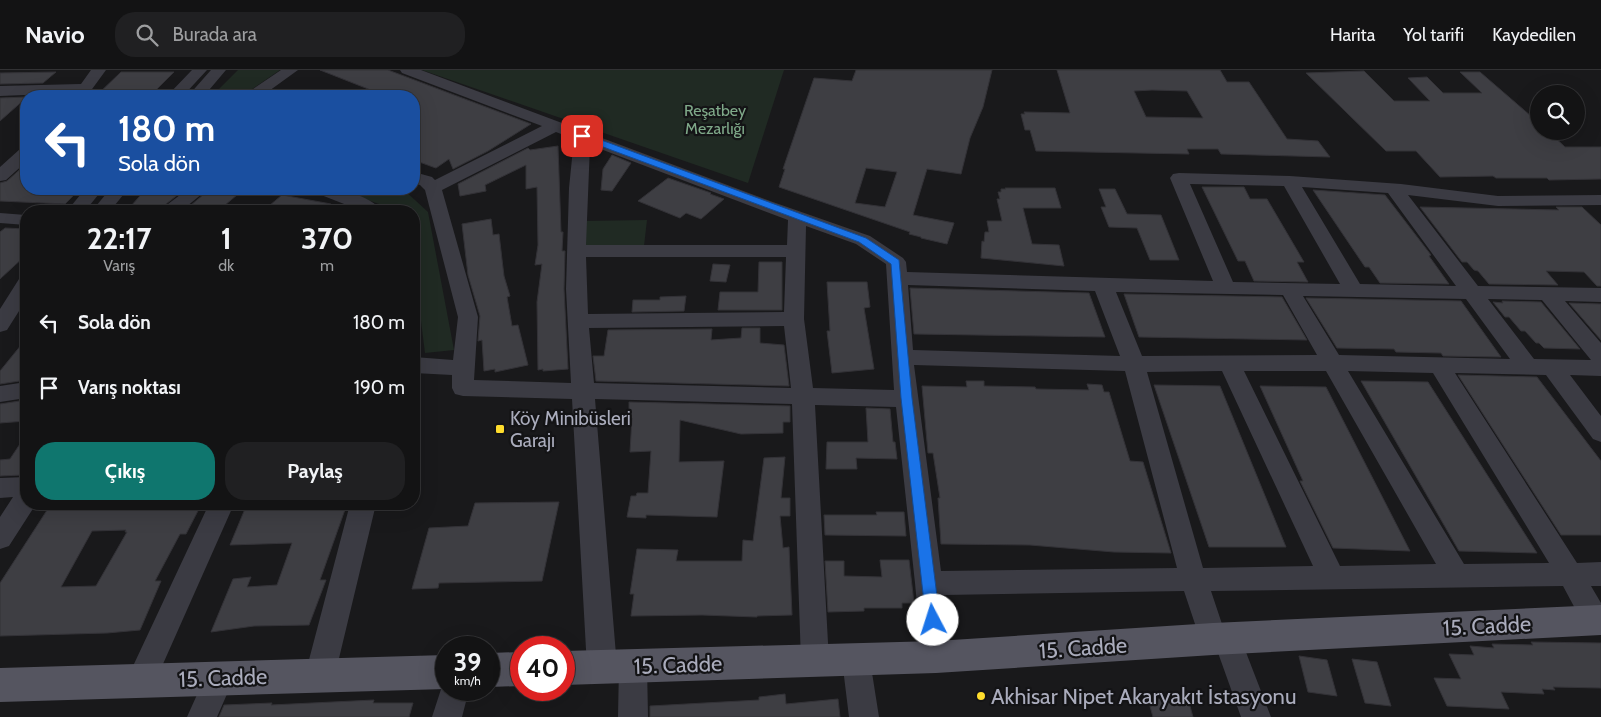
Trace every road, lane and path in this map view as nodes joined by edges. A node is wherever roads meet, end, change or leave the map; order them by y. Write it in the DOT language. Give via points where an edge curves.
graph roads {
  1 [pos="99,70"];
  2 [pos="200,70"];
  3 [pos="219,70"];
  4 [pos="291,70"];
  5 [pos="407,70"];
  6 [pos="84,90"];
  7 [pos="181,90"];
  8 [pos="201,90"];
  9 [pos="261,90"];
  10 [pos="0,91"];
  11 [pos="20,91"];
  12 [pos="555,126"];
  13 [pos="582,136"];
  14 [pos="20,158"];
  15 [pos="0,176"];
  16 [pos="420,179"];
  17 [pos="1290,181"];
  18 [pos="433,188"];
  19 [pos="1394,189"];
  20 [pos="89,195"];
  21 [pos="114,195"];
  22 [pos="191,195"];
  23 [pos="338,195"];
  24 [pos="1599,202"];
  25 [pos="81,205"];
  26 [pos="106,205"];
  27 [pos="178,205"];
  28 [pos="366,205"];
  29 [pos="797,216"];
  30 [pos="0,218"];
  31 [pos="20,220"];
  32 [pos="577,251"];
  33 [pos="796,251"];
  34 [pos="897,278"];
  35 [pos="1104,285"];
  36 [pos="1226,288"];
  37 [pos="1289,289"];
  38 [pos="1354,290"];
  39 [pos="20,293"];
  40 [pos="1471,293"];
  41 [pos="1548,294"];
  42 [pos="1601,295"];
  43 [pos="20,303"];
  44 [pos="794,319"];
  45 [pos="578,321"];
  46 [pos="0,325"];
  47 [pos="903,357"];
  48 [pos="1601,357"];
  49 [pos="1229,363"];
  50 [pos="1332,363"];
  51 [pos="1134,364"];
  52 [pos="1439,364"];
  53 [pos="420,365"];
  54 [pos="1527,366"];
  55 [pos="1552,366"];
  56 [pos="463,368"];
  57 [pos="1601,368"];
  58 [pos="20,391"];
  59 [pos="584,391"];
  60 [pos="0,394"];
  61 [pos="803,396"];
  62 [pos="906,398"];
  63 [pos="1601,433"];
  64 [pos="20,487"];
  65 [pos="0,488"];
  66 [pos="20,507"];
  67 [pos="218,510"];
  68 [pos="362,510"];
  69 [pos="0,538"];
  70 [pos="1570,574"];
  71 [pos="1601,574"];
  72 [pos="1457,576"];
  73 [pos="1332,578"];
  74 [pos="1193,580"];
  75 [pos="929,583"];
  76 [pos="1598,620"];
  77 [pos="1220,639"];
  78 [pos="936,657"];
  79 [pos="856,660"];
  80 [pos="815,661"];
  81 [pos="618,667"];
  82 [pos="575,668"];
  83 [pos="435,672"];
  84 [pos="320,676"];
  85 [pos="219,678"];
  86 [pos="141,681"];
  87 [pos="0,685"];
  88 [pos="451,701"];
  89 [pos="202,717"];
  90 [pos="447,717"];
  91 [pos="633,717"];
  92 [pos="864,717"];
  93 [pos="1256,717"];
  1 -- 6 [label="street"];
  2 -- 7 [label="street"];
  3 -- 8 [label="street"];
  4 -- 9 [label="street"];
  5 -- 12 [label="street"];
  10 -- 11 [label="street"];
  12 -- 13 [label="street"];
  12 -- 18 [label="street"];
  13 -- 29 [label="street"];
  13 -- 32 [label="street"];
  14 -- 15 [label="street"];
  16 -- 18 [label="street"];
  17 -- 19 [label="street"];
  17 -- 36 [label="street" via="1179,178"];
  17 -- 38 [label="street"];
  18 -- 56 [label="street" via="468,317"];
  19 -- 24 [label="street" via="1498,201"];
  19 -- 40 [label="street"];
  20 -- 25 [label="street"];
  21 -- 26 [label="street"];
  22 -- 27 [label="street"];
  23 -- 28 [label="street"];
  29 -- 33 [label="street"];
  29 -- 34 [label="street" via="862,240 896,262"];
  30 -- 31 [label="street"];
  32 -- 33 [label="street"];
  32 -- 45 [label="street"];
  33 -- 44 [label="street"];
  34 -- 35 [label="street"];
  34 -- 47 [label="street"];
  35 -- 36 [label="street"];
  35 -- 51 [label="street"];
  36 -- 37 [label="street"];
  37 -- 38 [label="street"];
  37 -- 50 [label="street"];
  38 -- 40 [label="street"];
  39 -- 46 [label="street"];
  40 -- 41 [label="street"];
  40 -- 54 [label="street"];
  41 -- 42 [label="street"];
  41 -- 48 [label="street"];
  43 -- 46 [label="street"];
  44 -- 45 [label="street"];
  44 -- 61 [label="street"];
  45 -- 59 [label="street"];
  47 -- 51 [label="street"];
  47 -- 62 [label="street"];
  49 -- 50 [label="street"];
  49 -- 51 [label="street"];
  49 -- 73 [label="street"];
  50 -- 52 [label="street"];
  50 -- 72 [label="street"];
  51 -- 74 [label="street"];
  52 -- 54 [label="street"];
  52 -- 70 [label="street"];
  53 -- 56 [label="street"];
  54 -- 55 [label="street"];
  55 -- 57 [label="street"];
  55 -- 63 [label="street"];
  56 -- 59 [label="street" via="463,388"];
  58 -- 60 [label="street"];
  59 -- 61 [label="street"];
  59 -- 81 [label="street"];
  61 -- 62 [label="street"];
  61 -- 80 [label="street"];
  62 -- 75 [label="street"];
  64 -- 65 [label="street"];
  66 -- 69 [label="street"];
  67 -- 86 [label="street"];
  68 -- 84 [label="street"];
  70 -- 71 [label="street"];
  70 -- 72 [label="street"];
  70 -- 76 [label="street"];
  72 -- 73 [label="street"];
  73 -- 74 [label="street"];
  74 -- 75 [label="street"];
  74 -- 77 [label="street"];
  75 -- 78 [label="street"];
  76 -- 77 [label="main road, 15. Cadde"];
  77 -- 78 [label="main road, 15. Cadde"];
  77 -- 93 [label="street"];
  78 -- 79 [label="main road, 15. Cadde"];
  79 -- 80 [label="main road, 15. Cadde"];
  79 -- 92 [label="street"];
  80 -- 81 [label="main road, 15. Cadde"];
  81 -- 82 [label="main road, 15. Cadde"];
  81 -- 91 [label="street"];
  83 -- 84 [label="main road, 15. Cadde"];
  84 -- 85 [label="main road, 15. Cadde"];
  85 -- 86 [label="main road, 15. Cadde"];
  85 -- 89 [label="street"];
  86 -- 87 [label="main road, 15. Cadde"];
  88 -- 90 [label="street"];
}
